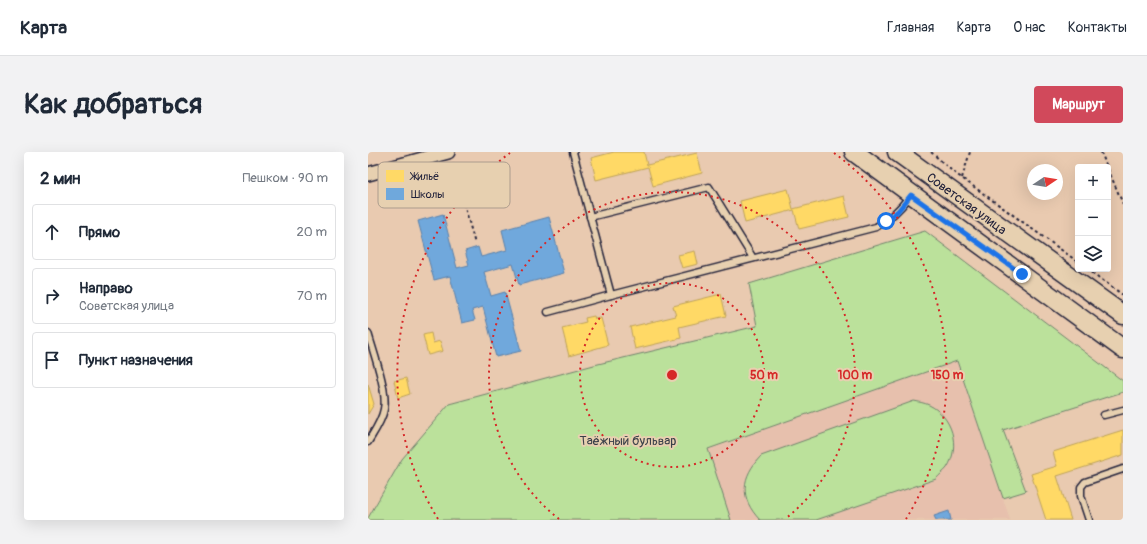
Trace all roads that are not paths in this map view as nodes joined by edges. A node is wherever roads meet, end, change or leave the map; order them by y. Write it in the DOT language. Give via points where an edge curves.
graph roads {
  1 [pos="573,152"];
  2 [pos="854,152"];
  3 [pos="897,152"];
  4 [pos="450,156"];
  5 [pos="423,162"];
  6 [pos="378,172"];
  7 [pos="368,174"];
  8 [pos="911,195"];
  9 [pos="590,217"];
  10 [pos="1036,253"];
  11 [pos="753,258"];
  12 [pos="1022,274"];
  13 [pos="611,295"];
  14 [pos="548,312"];
  15 [pos="1123,314"];
  16 [pos="368,333"];
  17 [pos="1123,349"];
  18 [pos="1123,410"];
  19 [pos="1104,415"];
  20 [pos="368,442"];
  21 [pos="1123,469"];
  22 [pos="1089,520"];
  1 -- 9 [label="lane"];
  2 -- 8 [label="street, Советская улица"];
  3 -- 10 [label="street, Советская улица"];
  4 -- 5 [label="street"];
  6 -- 7 [label="street"];
  8 -- 11 [label="lane" via="898,211 876,227"];
  8 -- 12 [label="street, Советская улица"];
  9 -- 11 [label="lane" via="709,187"];
  9 -- 13 [label="lane"];
  10 -- 12 [label="street"];
  10 -- 15 [label="street, Советская улица"];
  11 -- 13 [label="lane"];
  12 -- 17 [label="street, Советская улица"];
  13 -- 14 [label="lane"];
  16 -- 20 [label="lane" via="385,394 385,408"];
  18 -- 19 [label="lane"];
  21 -- 22 [label="lane" via="1085,482 1081,487 1081,496"];
}
